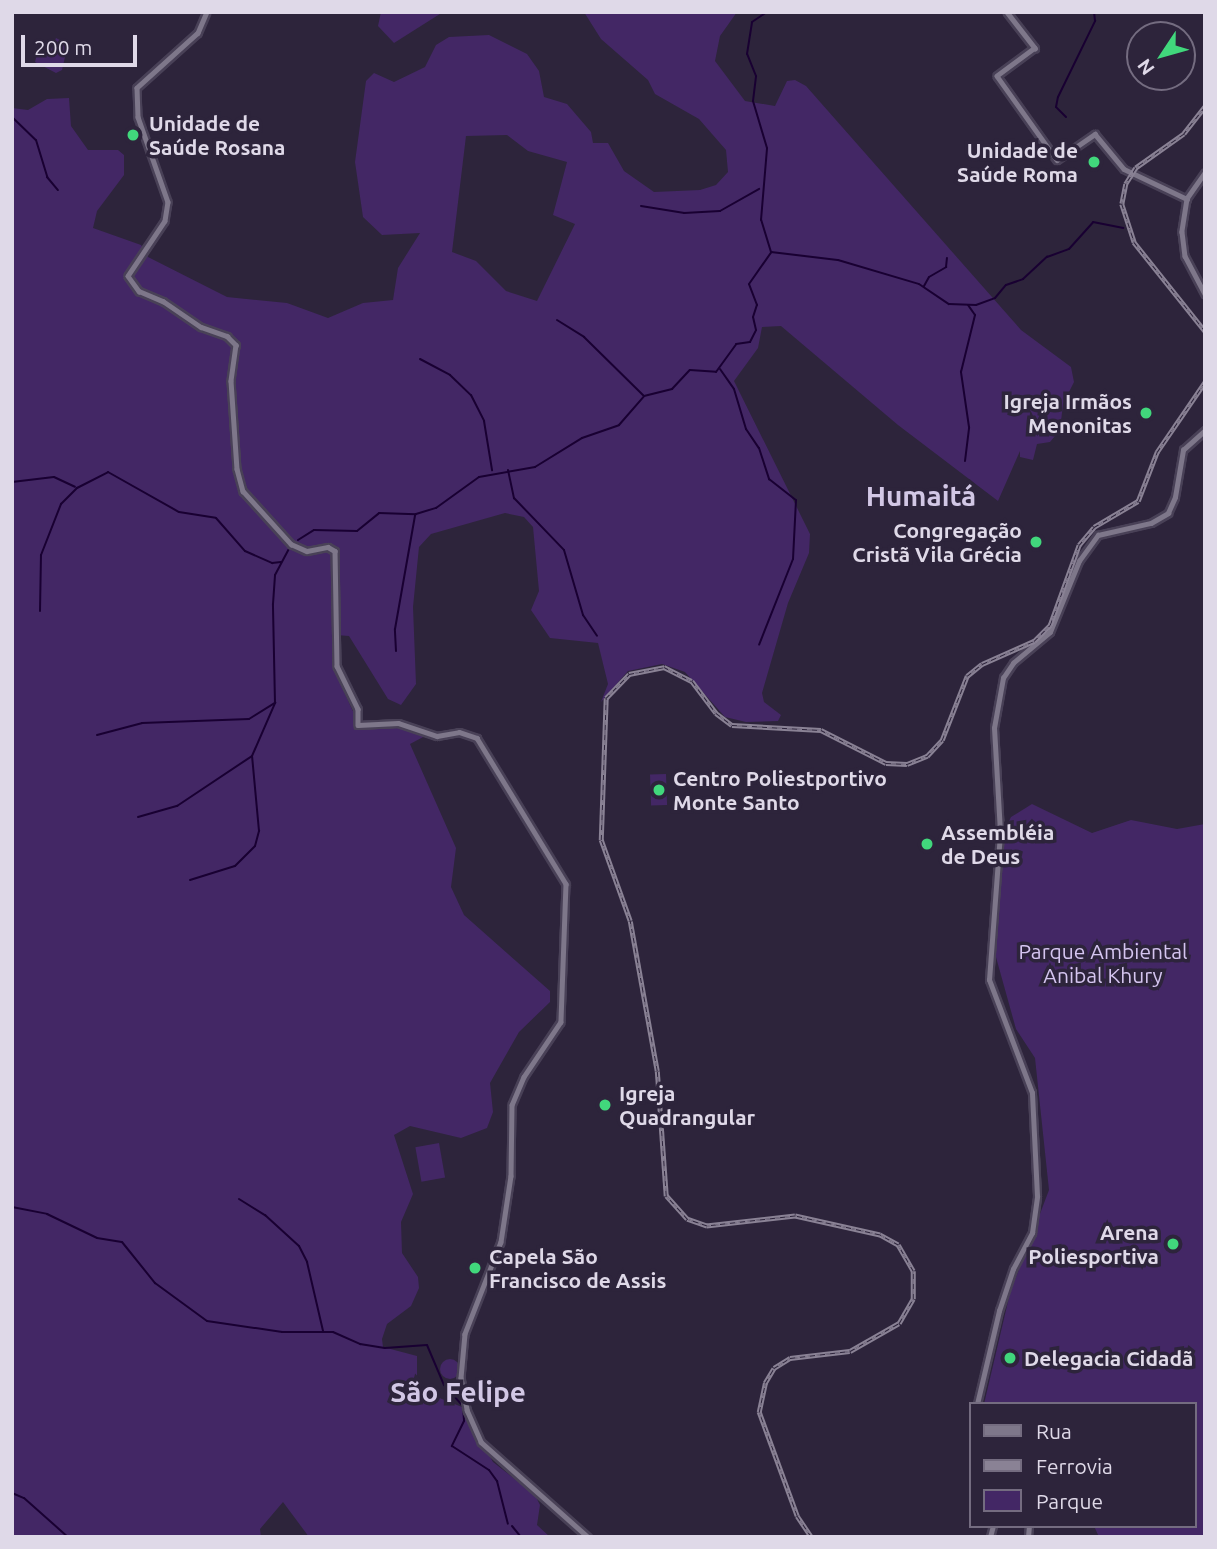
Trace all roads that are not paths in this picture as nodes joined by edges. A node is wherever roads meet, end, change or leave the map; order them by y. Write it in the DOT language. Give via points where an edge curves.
graph roads {
  1 [pos="207,12"];
  2 [pos="1007,12"];
  3 [pos="1205,173"];
  4 [pos="1187,199"];
  5 [pos="1205,294"];
  6 [pos="1205,430"];
  7 [pos="977,1402"];
  8 [pos="587,1537"];
  1 -- 8 [label="street" via="198,33 137,88 138,117 168,202 165,221 128,276 139,291 236,345 231,381 237,469 243,491 291,544 307,551 328,547 335,551 337,666 358,709 358,725 398,723 437,736 459,732 477,737 566,884 562,1022 524,1077 512,1105 511,1175 501,1242 465,1334 461,1378 467,1410 481,1442"];
  2 -- 4 [label="street" via="1035,48 997,76 1057,160 1095,134 1124,169"];
  3 -- 4 [label="street"];
  4 -- 5 [label="street" via="1182,241 1191,272"];
  6 -- 7 [label="street" via="1183,450 1168,513 1151,523 1108,529 1089,544 1050,632 1008,669 994,728 1000,832 989,980 1027,1073 1037,1132 1038,1181 1032,1233 999,1311"];
}
